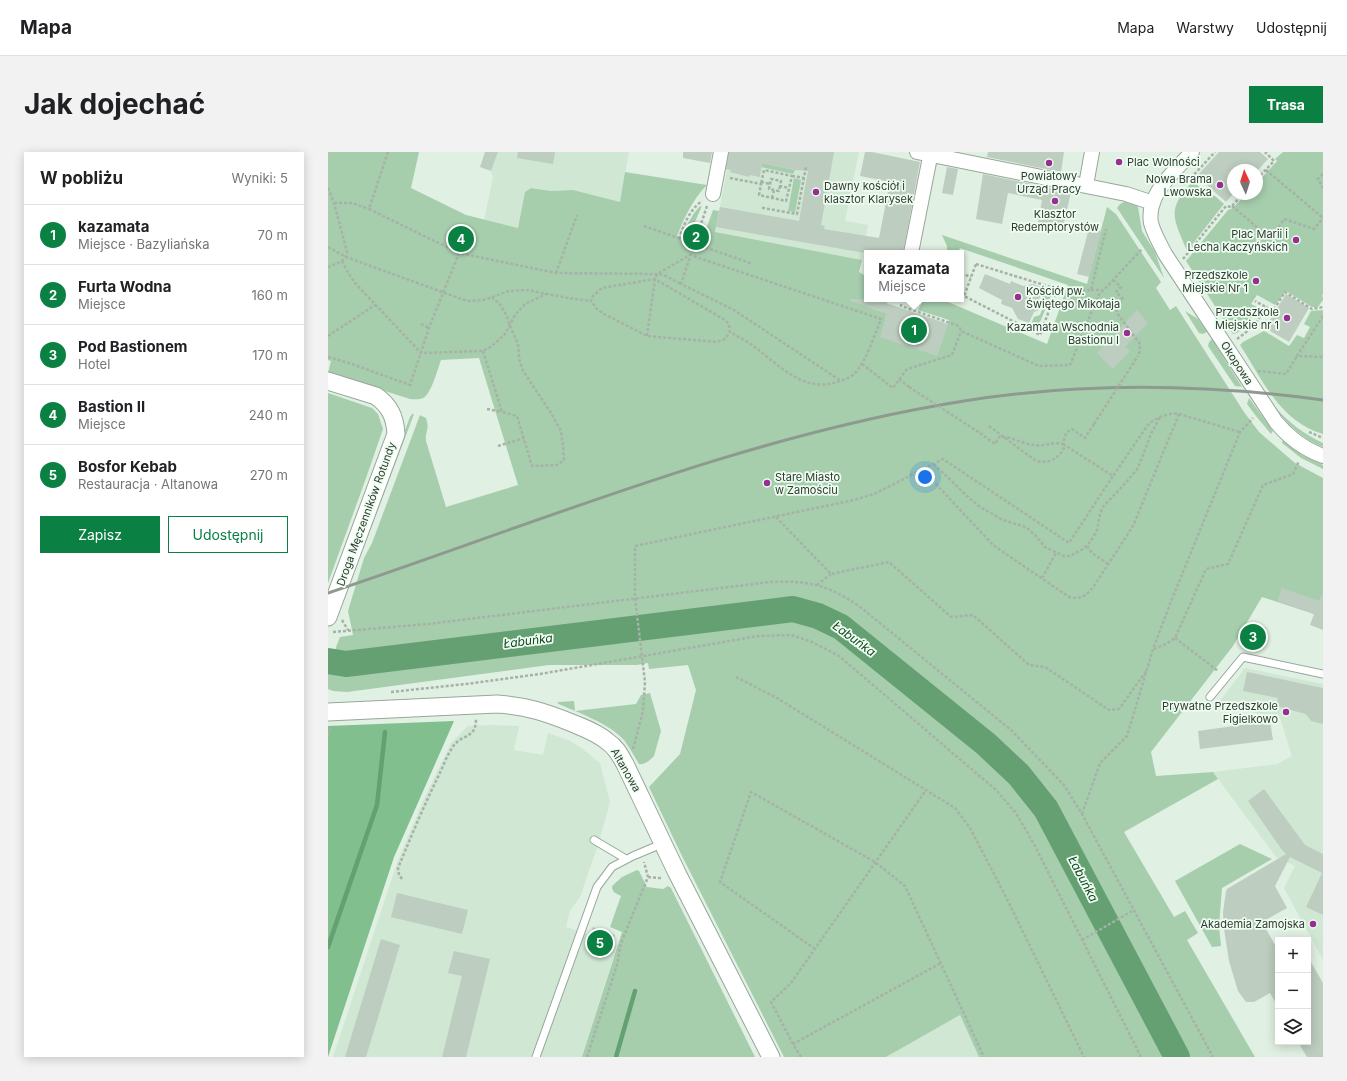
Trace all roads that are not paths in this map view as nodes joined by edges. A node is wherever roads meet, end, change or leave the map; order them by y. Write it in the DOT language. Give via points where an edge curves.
graph roads {
  1 [pos="721,152"];
  2 [pos="1092,152"];
  3 [pos="1192,152"];
  4 [pos="926,153"];
  5 [pos="1086,185"];
  6 [pos="710,197"];
  7 [pos="1152,203"];
  8 [pos="912,250"];
  9 [pos="328,380"];
  10 [pos="1323,456"];
  11 [pos="330,624"];
  12 [pos="1323,674"];
  13 [pos="1210,697"];
  14 [pos="328,712"];
  15 [pos="594,840"];
  16 [pos="664,843"];
  17 [pos="626,859"];
  18 [pos="536,1057"];
  19 [pos="771,1057"];
  1 -- 6 [label="street"];
  2 -- 5 [label="street"];
  3 -- 7 [label="street" via="1166,181"];
  4 -- 5 [label="street"];
  4 -- 8 [label="street"];
  5 -- 7 [label="street"];
  7 -- 10 [label="street, Okopowa" via="1151,221 1161,246 1262,403 1288,435 1307,449"];
  9 -- 11 [label="street, Droga Męczenników Rotundy" via="382,400 394,417 396,434"];
  12 -- 13 [label="lane" via="1243,657"];
  14 -- 16 [label="street, Altanowa" via="497,704 531,708 557,717 597,734 613,746 625,764"];
  15 -- 17 [label="lane"];
  16 -- 17 [label="lane"];
  16 -- 19 [label="street, Altanowa"];
  17 -- 18 [label="lane" via="612,867 597,887"];
}
